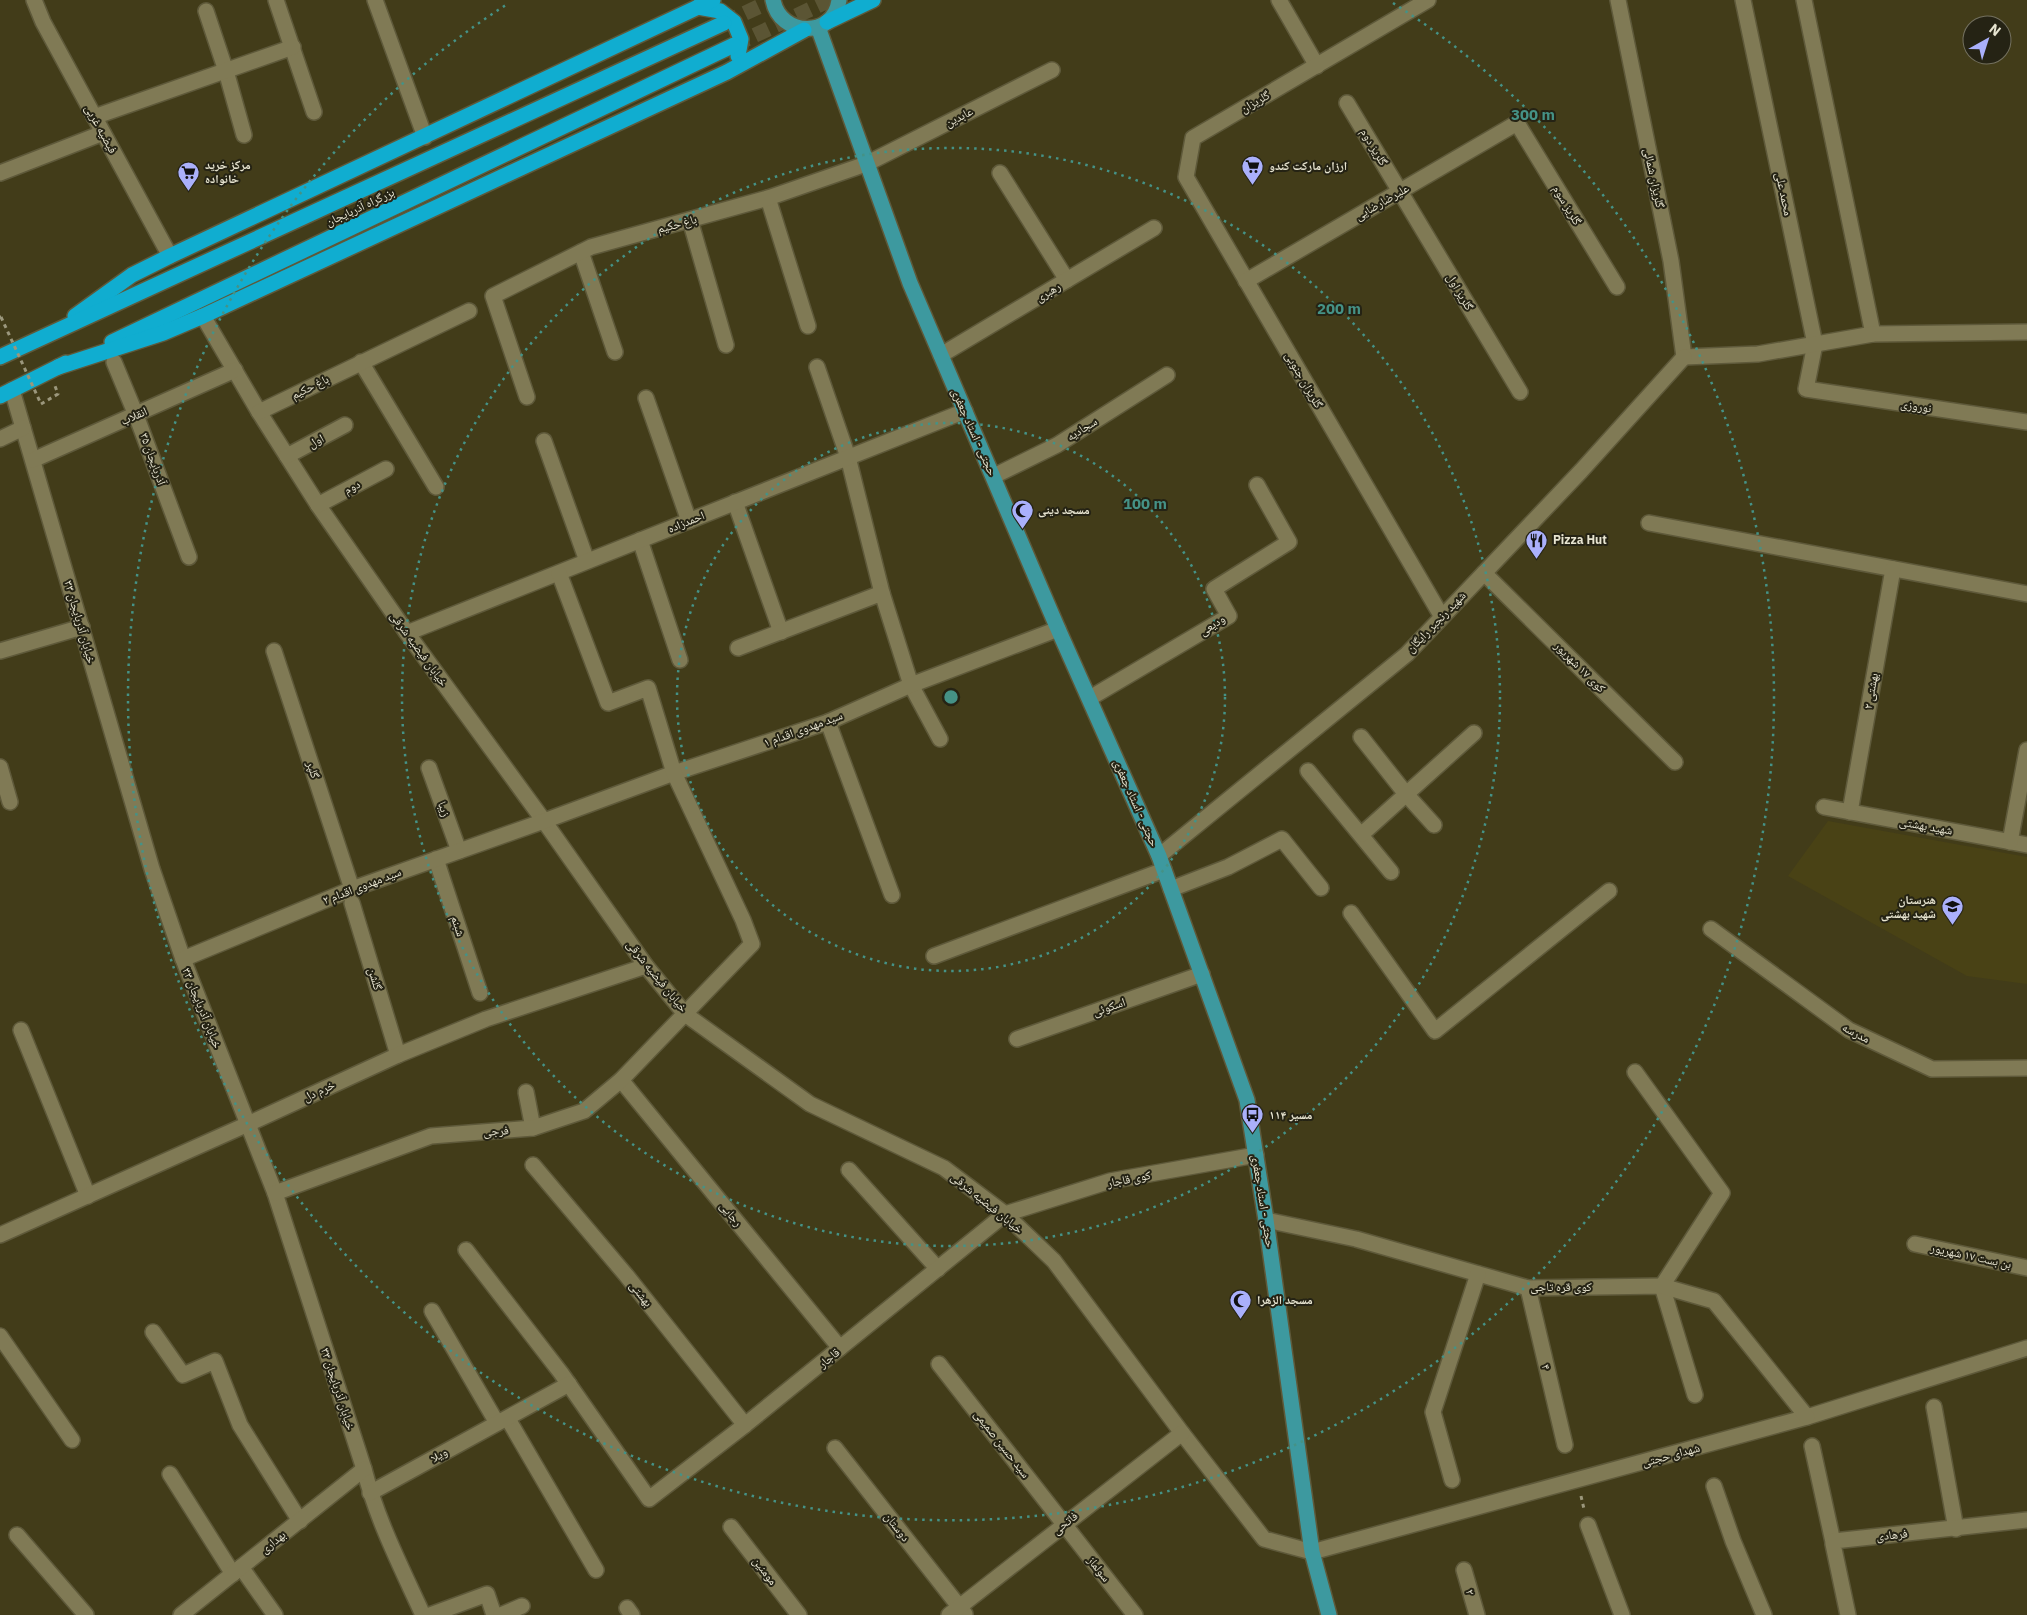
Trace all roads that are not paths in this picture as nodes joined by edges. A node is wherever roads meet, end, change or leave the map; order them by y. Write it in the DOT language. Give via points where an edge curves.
graph roads {
  1 [pos="34,0"];
  2 [pos="276,0"];
  3 [pos="375,0"];
  4 [pos="713,0"];
  5 [pos="773,0"];
  6 [pos="839,0"];
  7 [pos="873,0"];
  8 [pos="1279,0"];
  9 [pos="1428,0"];
  10 [pos="1618,0"];
  11 [pos="1743,0"];
  12 [pos="1804,0"];
  13 [pos="698,6"];
  14 [pos="206,11"];
  15 [pos="724,23"];
  16 [pos="817,26"];
  17 [pos="734,45"];
  18 [pos="293,47"];
  19 [pos="1317,66"];
  20 [pos="1052,70"];
  21 [pos="226,71"];
  22 [pos="727,72"];
  23 [pos="1347,102"];
  24 [pos="314,112"];
  25 [pos="94,117"];
  26 [pos="1517,123"];
  27 [pos="103,133"];
  28 [pos="244,135"];
  29 [pos="425,137"];
  30 [pos="1193,138"];
  31 [pos="866,164"];
  32 [pos="0,173"];
  33 [pos="1000,174"];
  34 [pos="1400,191"];
  35 [pos="768,198"];
  36 [pos="690,220"];
  37 [pos="1154,228"];
  38 [pos="581,252"];
  39 [pos="170,256"];
  40 [pos="1067,280"];
  41 [pos="1246,281"];
  42 [pos="1617,288"];
  43 [pos="469,311"];
  44 [pos="204,316"];
  45 [pos="808,326"];
  46 [pos="2027,332"];
  47 [pos="1873,334"];
  48 [pos="45,337"];
  49 [pos="1815,344"];
  50 [pos="726,345"];
  51 [pos="614,352"];
  52 [pos="941,355"];
  53 [pos="0,357"];
  54 [pos="1684,357"];
  55 [pos="114,362"];
  56 [pos="361,362"];
  57 [pos="58,367"];
  58 [pos="817,367"];
  59 [pos="235,370"];
  60 [pos="1167,375"];
  61 [pos="1806,389"];
  62 [pos="1520,392"];
  63 [pos="6,393"];
  64 [pos="527,397"];
  65 [pos="646,398"];
  66 [pos="965,411"];
  67 [pos="259,412"];
  68 [pos="136,415"];
  69 [pos="2027,422"];
  70 [pos="346,426"];
  71 [pos="23,428"];
  72 [pos="0,439"];
  73 [pos="544,441"];
  74 [pos="287,456"];
  75 [pos="848,457"];
  76 [pos="33,460"];
  77 [pos="386,469"];
  78 [pos="994,476"];
  79 [pos="1257,485"];
  80 [pos="436,487"];
  81 [pos="736,502"];
  82 [pos="318,505"];
  83 [pos="689,521"];
  84 [pos="1649,523"];
  85 [pos="640,540"];
  86 [pos="189,557"];
  87 [pos="587,561"];
  88 [pos="1893,569"];
  89 [pos="559,573"];
  90 [pos="1484,573"];
  91 [pos="882,593"];
  92 [pos="2027,594"];
  93 [pos="1442,617"];
  94 [pos="82,627"];
  95 [pos="1058,629"];
  96 [pos="781,632"];
  97 [pos="407,633"];
  98 [pos="738,648"];
  99 [pos="0,651"];
  100 [pos="274,651"];
  101 [pos="680,660"];
  102 [pos="911,685"];
  103 [pos="1090,698"];
  104 [pos="828,722"];
  105 [pos="1474,733"];
  106 [pos="1361,737"];
  107 [pos="940,739"];
  108 [pos="2027,750"];
  109 [pos="1675,762"];
  110 [pos="0,766"];
  111 [pos="429,768"];
  112 [pos="1308,771"];
  113 [pos="674,773"];
  114 [pos="1406,794"];
  115 [pos="10,802"];
  116 [pos="1824,807"];
  117 [pos="1850,812"];
  118 [pos="544,821"];
  119 [pos="1434,825"];
  120 [pos="1362,834"];
  121 [pos="2010,842"];
  122 [pos="2027,845"];
  123 [pos="459,851"];
  124 [pos="436,859"];
  125 [pos="1162,863"];
  126 [pos="1391,872"];
  127 [pos="1321,888"];
  128 [pos="1171,889"];
  129 [pos="1609,891"];
  130 [pos="892,895"];
  131 [pos="352,896"];
  132 [pos="1351,913"];
  133 [pos="1710,929"];
  134 [pos="934,956"];
  135 [pos="183,959"];
  136 [pos="646,966"];
  137 [pos="1202,974"];
  138 [pos="480,993"];
  139 [pos="685,1014"];
  140 [pos="21,1030"];
  141 [pos="1017,1039"];
  142 [pos="398,1055"];
  143 [pos="2027,1068"];
  144 [pos="1635,1072"];
  145 [pos="621,1080"];
  146 [pos="526,1092"];
  147 [pos="248,1124"];
  148 [pos="533,1128"];
  149 [pos="1256,1156"];
  150 [pos="533,1165"];
  151 [pos="849,1170"];
  152 [pos="275,1193"];
  153 [pos="88,1196"];
  154 [pos="1005,1214"];
  155 [pos="1266,1220"];
  156 [pos="0,1235"];
  157 [pos="1915,1244"];
  158 [pos="466,1250"];
  159 [pos="2027,1268"];
  160 [pos="938,1269"];
  161 [pos="1478,1274"];
  162 [pos="1662,1286"];
  163 [pos="1528,1288"];
  164 [pos="432,1310"];
  165 [pos="153,1332"];
  166 [pos="0,1336"];
  167 [pos="840,1348"];
  168 [pos="2027,1348"];
  169 [pos="940,1364"];
  170 [pos="569,1384"];
  171 [pos="1695,1395"];
  172 [pos="1934,1407"];
  173 [pos="1807,1417"];
  174 [pos="503,1421"];
  175 [pos="745,1425"];
  176 [pos="1182,1433"];
  177 [pos="72,1440"];
  178 [pos="1565,1445"];
  179 [pos="1812,1446"];
  180 [pos="835,1448"];
  181 [pos="364,1469"];
  182 [pos="170,1474"];
  183 [pos="1452,1480"];
  184 [pos="1714,1486"];
  185 [pos="370,1493"];
  186 [pos="2027,1520"];
  187 [pos="300,1521"];
  188 [pos="1064,1524"];
  189 [pos="1588,1526"];
  190 [pos="731,1527"];
  191 [pos="1956,1529"];
  192 [pos="17,1535"];
  193 [pos="1832,1542"];
  194 [pos="1312,1552"];
  195 [pos="237,1570"];
  196 [pos="596,1570"];
  197 [pos="1464,1570"];
  198 [pos="522,1606"];
  199 [pos="958,1612"];
  200 [pos="86,1615"];
  201 [pos="181,1615"];
  202 [pos="276,1615"];
  203 [pos="423,1615"];
  204 [pos="430,1615"];
  205 [pos="494,1615"];
  206 [pos="501,1615"];
  207 [pos="799,1615"];
  208 [pos="1135,1615"];
  209 [pos="1329,1615"];
  210 [pos="1476,1615"];
  211 [pos="1622,1615"];
  212 [pos="1764,1615"];
  213 [pos="1848,1615"];
  1 -- 25 [label="street, فیضیه غربی" via="42,22"];
  2 -- 18 [label="street"];
  3 -- 29 [label="street"];
  4 -- 13 [label="highway"];
  5 -- 16 [label="main road" via="779,15 790,25"];
  6 -- 16 [label="main road" via="834,14"];
  7 -- 16 [label="highway"];
  8 -- 19 [label="street"];
  9 -- 19 [label="street, گلریزان"];
  10 -- 54 [label="street, گلریزان شمالی" via="1672,261"];
  11 -- 49 [label="street, محمد علی"];
  12 -- 47 [label="street"];
  13 -- 22 [label="highway" via="720,11 734,22 741,39 738,57"];
  13 -- 29 [label="highway"];
  14 -- 21 [label="street"];
  15 -- 48 [label="highway, بزرگراه آذربایجان"];
  16 -- 22 [label="highway"];
  16 -- 31 [label="main road, حجتی - استاد جعفری"];
  17 -- 57 [label="highway, بزرگراه آذربایجان"];
  18 -- 21 [label="street"];
  18 -- 24 [label="street"];
  19 -- 30 [label="street, گلریزان"];
  20 -- 31 [label="street, عابدین"];
  21 -- 25 [label="street"];
  21 -- 28 [label="street"];
  22 -- 44 [label="highway"];
  23 -- 34 [label="street, گلریز دوم"];
  25 -- 27 [label="street, فیضیه غربی"];
  26 -- 34 [label="street, علیرضارضایی"];
  26 -- 42 [label="street, گلریز سوم"];
  27 -- 32 [label="street"];
  27 -- 39 [label="street, فیضیه غربی"];
  29 -- 39 [label="highway"];
  30 -- 41 [label="street, گلریزان جنوبی" via="1186,177"];
  31 -- 35 [label="street, باغ حکیم"];
  31 -- 52 [label="main road, حجتی - استاد جعفری" via="910,283"];
  33 -- 40 [label="street"];
  34 -- 41 [label="street, علیرضارضایی"];
  34 -- 62 [label="street, گلریز اول"];
  35 -- 36 [label="street, باغ حکیم"];
  35 -- 45 [label="street"];
  36 -- 38 [label="street, باغ حکیم"];
  36 -- 50 [label="street"];
  37 -- 40 [label="street, رهبری"];
  38 -- 51 [label="street"];
  38 -- 64 [label="street, باغ حکیم" via="492,296"];
  39 -- 48 [label="highway" via="132,275"];
  40 -- 52 [label="street, رهبری"];
  41 -- 93 [label="street, گلریزان جنوبی"];
  43 -- 56 [label="street, باغ حکیم"];
  44 -- 57 [label="highway" via="163,333"];
  44 -- 59 [label="street, خیابان فیضیه شرقی"];
  46 -- 47 [label="street"];
  47 -- 49 [label="street"];
  48 -- 53 [label="highway, بزرگراه آذربایجان"];
  49 -- 54 [label="street" via="1758,354"];
  49 -- 61 [label="street, محمد علی"];
  52 -- 66 [label="main road, حجتی - استاد جعفری"];
  54 -- 90 [label="street, شهید رنجبر رایگان"];
  55 -- 68 [label="street, آذربایجان ۳۵"];
  56 -- 67 [label="street, باغ حکیم"];
  56 -- 80 [label="street"];
  57 -- 63 [label="highway, بزرگراه آذربایجان"];
  58 -- 75 [label="street"];
  59 -- 67 [label="street, خیابان فیضیه شرقی"];
  59 -- 68 [label="street, انقلاب"];
  60 -- 78 [label="street, سجادیه" via="1056,445"];
  61 -- 69 [label="street, نوروزی"];
  63 -- 71 [label="street, خیابان آذربایجان ۳۳"];
  65 -- 83 [label="street"];
  66 -- 75 [label="street, احمدزاده"];
  66 -- 78 [label="main road, حجتی - استاد جعفری"];
  67 -- 74 [label="street, خیابان فیضیه شرقی"];
  68 -- 76 [label="street, انقلاب"];
  68 -- 86 [label="street, آذربایجان ۳۵"];
  70 -- 74 [label="street, اول"];
  71 -- 72 [label="street"];
  71 -- 76 [label="street, خیابان آذربایجان ۳۳"];
  73 -- 87 [label="street"];
  74 -- 82 [label="street, خیابان فیضیه شرقی"];
  75 -- 81 [label="street, احمدزاده"];
  75 -- 91 [label="street"];
  76 -- 94 [label="street, خیابان آذربایجان ۳۳"];
  77 -- 82 [label="street, دوم"];
  78 -- 95 [label="main road, حجتی - استاد جعفری"];
  79 -- 103 [label="street, ودیعی" via="1289,542 1214,589 1229,616"];
  81 -- 83 [label="street, احمدزاده"];
  81 -- 96 [label="street"];
  82 -- 97 [label="street, خیابان فیضیه شرقی"];
  83 -- 85 [label="street, احمدزاده"];
  84 -- 88 [label="street"];
  85 -- 87 [label="street, احمدزاده"];
  85 -- 101 [label="street"];
  87 -- 89 [label="street, احمدزاده"];
  88 -- 92 [label="street"];
  88 -- 117 [label="street, بهشتی ۲"];
  89 -- 97 [label="street, احمدزاده"];
  89 -- 113 [label="street" via="608,703 648,688"];
  90 -- 93 [label="street, شهید رنجبر رایگان"];
  90 -- 109 [label="street, کوی ۱۷ شهریور"];
  91 -- 96 [label="street"];
  91 -- 102 [label="street"];
  93 -- 125 [label="street, شهید رنجبر رایگان" via="1407,654"];
  94 -- 99 [label="street"];
  94 -- 135 [label="street, خیابان آذربایجان ۳۳" via="152,869"];
  95 -- 102 [label="street, سید مهدوی اقدام ۱"];
  95 -- 103 [label="main road, حجتی - استاد جعفری"];
  96 -- 98 [label="street"];
  97 -- 118 [label="street, خیابان فیضیه شرقی"];
  100 -- 131 [label="street, گلپر"];
  102 -- 104 [label="street, سید مهدوی اقدام ۱"];
  102 -- 107 [label="street"];
  103 -- 125 [label="main road, حجتی - استاد جعفری"];
  104 -- 113 [label="street, سید مهدوی اقدام ۱"];
  104 -- 130 [label="street"];
  105 -- 114 [label="street"];
  106 -- 114 [label="street"];
  108 -- 121 [label="street"];
  110 -- 115 [label="street"];
  111 -- 123 [label="street, زیبا"];
  112 -- 120 [label="street"];
  113 -- 118 [label="street, سید مهدوی اقدام ۱"];
  113 -- 139 [label="street, فرجی" via="752,944"];
  114 -- 119 [label="street"];
  114 -- 120 [label="street"];
  116 -- 117 [label="street, شهید بهشتی"];
  117 -- 121 [label="street, شهید بهشتی"];
  118 -- 123 [label="street, سید مهدوی اقدام ۲"];
  118 -- 136 [label="street, خیابان فیضیه شرقی"];
  120 -- 126 [label="street"];
  121 -- 122 [label="street, شهید بهشتی"];
  123 -- 124 [label="street, سید مهدوی اقدام ۲"];
  124 -- 131 [label="street, سید مهدوی اقدام ۲"];
  124 -- 138 [label="street, شبنم"];
  125 -- 128 [label="main road, حجتی - استاد جعفری"];
  125 -- 134 [label="street, شهید رنجبر رایگان"];
  127 -- 128 [label="street" via="1282,839 1228,867"];
  128 -- 137 [label="main road, حجتی - استاد جعفری"];
  129 -- 132 [label="street" via="1435,1031"];
  131 -- 135 [label="street, سید مهدوی اقدام ۲"];
  131 -- 142 [label="street, گلشن"];
  133 -- 143 [label="street, مدرسه" via="1849,1030 1932,1069"];
  135 -- 147 [label="street, خیابان آذربایجان ۳۳"];
  136 -- 139 [label="street, خیابان فیضیه شرقی"];
  136 -- 142 [label="street, خرم دل" via="486,1019"];
  137 -- 141 [label="street, اسکوئی"];
  137 -- 149 [label="main road, حجتی - استاد جعفری" via="1247,1100"];
  139 -- 145 [label="street, فرجی"];
  139 -- 154 [label="street, خیابان فیضیه شرقی" via="810,1104 944,1168"];
  140 -- 153 [label="street"];
  142 -- 147 [label="street, خرم دل"];
  144 -- 162 [label="street" via="1722,1193"];
  145 -- 148 [label="street, فرجی" via="584,1112"];
  145 -- 167 [label="street, رجایی"];
  146 -- 148 [label="street"];
  147 -- 152 [label="street, خیابان آذربایجان ۳۳"];
  147 -- 153 [label="street, خرم دل"];
  148 -- 152 [label="street, فرجی" via="431,1136"];
  149 -- 154 [label="street, کوی قاجار" via="1110,1182"];
  149 -- 155 [label="main road, حجتی - استاد جعفری"];
  150 -- 175 [label="street, بهشتی" via="626,1275"];
  151 -- 160 [label="street"];
  152 -- 181 [label="street, خیابان آذربایجان ۳۳"];
  153 -- 156 [label="street, خرم دل"];
  154 -- 160 [label="street, قاجار"];
  154 -- 176 [label="street, خیابان فیضیه شرقی" via="1054,1261"];
  155 -- 161 [label="street, کوی قره تاجی" via="1356,1239"];
  155 -- 194 [label="main road, حجتی - استاد جعفری"];
  157 -- 159 [label="street, بن بست ۱۷ شهریور"];
  158 -- 170 [label="street"];
  160 -- 167 [label="street, قاجار"];
  161 -- 163 [label="street, کوی قره تاجی"];
  161 -- 183 [label="street" via="1433,1412"];
  162 -- 163 [label="street, کوی قره تاجی"];
  162 -- 171 [label="street"];
  162 -- 173 [label="street, کوی قره تاجی" via="1714,1302"];
  163 -- 178 [label="street, ۴"];
  164 -- 174 [label="street"];
  165 -- 187 [label="street" via="183,1374 215,1361 240,1425"];
  166 -- 177 [label="street"];
  167 -- 175 [label="street, قاجار"];
  168 -- 173 [label="street, شهدای حجتی"];
  169 -- 188 [label="street, سید حسین صمیمی"];
  170 -- 174 [label="street, ویلا"];
  170 -- 175 [label="street, قاجار" via="650,1499"];
  172 -- 191 [label="street"];
  173 -- 194 [label="street, شهدای حجتی"];
  174 -- 185 [label="street, ویلا"];
  174 -- 196 [label="street"];
  176 -- 188 [label="street, فاتحی"];
  176 -- 194 [label="street, خیابان فیضیه شرقی" via="1264,1539"];
  179 -- 193 [label="street"];
  180 -- 199 [label="street, دوستان"];
  181 -- 185 [label="street, خیابان آذربایجان ۳۳"];
  181 -- 187 [label="street, بهداری"];
  182 -- 195 [label="street"];
  184 -- 212 [label="street"];
  185 -- 203 [label="street, خیابان آذربایجان ۳۳" via="387,1539"];
  186 -- 191 [label="street, فرهادی"];
  187 -- 195 [label="street, بهداری"];
  188 -- 199 [label="street, فاتحی"];
  188 -- 208 [label="street, سولماز"];
  189 -- 211 [label="street"];
  190 -- 207 [label="street, مومنین"];
  191 -- 193 [label="street, فرهادی"];
  192 -- 200 [label="street"];
  193 -- 213 [label="street"];
  194 -- 209 [label="main road, حجتی - استاد جعفری"];
  195 -- 201 [label="street, بهداری"];
  195 -- 202 [label="street"];
  197 -- 210 [label="street, ۲"];
  198 -- 206 [label="street"];
  204 -- 205 [label="street" via="487,1594"];
}
